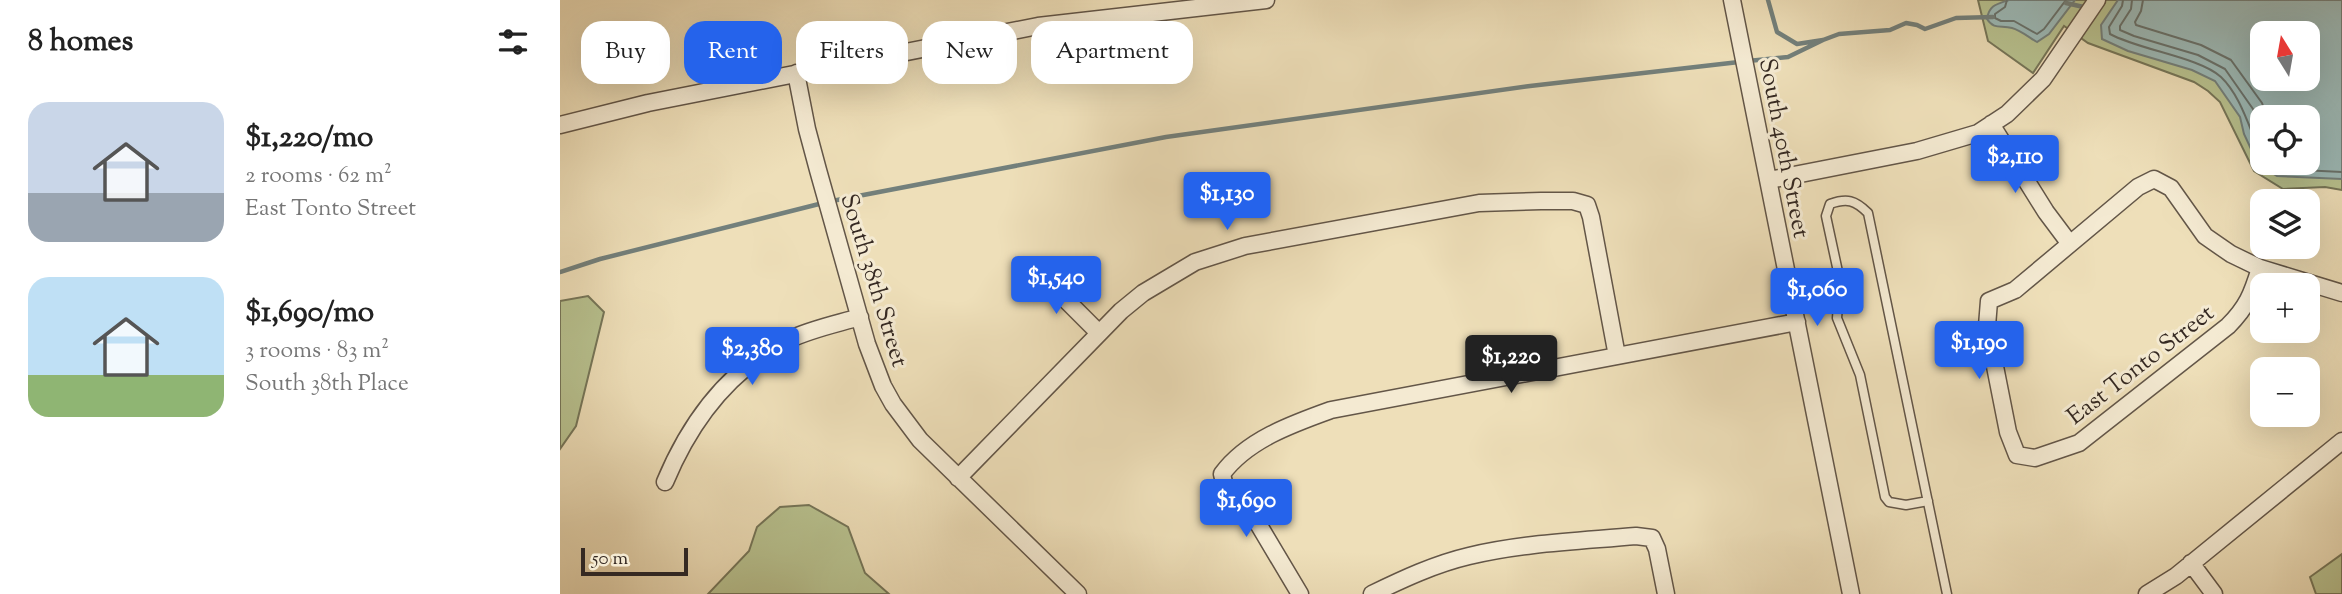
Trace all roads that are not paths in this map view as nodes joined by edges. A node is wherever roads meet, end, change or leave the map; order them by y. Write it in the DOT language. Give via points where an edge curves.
graph roads {
  1 [pos="1266,0"];
  2 [pos="1732,0"];
  3 [pos="2097,0"];
  4 [pos="908,51"];
  5 [pos="796,73"];
  6 [pos="798,84"];
  7 [pos="1991,124"];
  8 [pos="560,125"];
  9 [pos="1769,180"];
  10 [pos="2070,244"];
  11 [pos="2260,268"];
  12 [pos="1038,272"];
  13 [pos="2342,293"];
  14 [pos="860,317"];
  15 [pos="1797,322"];
  16 [pos="1099,333"];
  17 [pos="1617,356"];
  18 [pos="2342,442"];
  19 [pos="958,478"];
  20 [pos="665,482"];
  21 [pos="1928,501"];
  22 [pos="2191,564"];
  23 [pos="1077,594"];
  24 [pos="1300,594"];
  25 [pos="1372,594"];
  26 [pos="1665,594"];
  27 [pos="1851,594"];
  28 [pos="1947,594"];
  29 [pos="2147,594"];
  30 [pos="2214,594"];
  1 -- 4 [label="street" via="1038,26"];
  2 -- 9 [label="street, South 40th Street"];
  3 -- 7 [label="street" via="2043,79"];
  5 -- 8 [label="street"];
  6 -- 14 [label="street, South 38th Street"];
  7 -- 9 [label="street" via="1978,133 1917,151"];
  7 -- 10 [label="street"];
  9 -- 15 [label="street, South 40th Street"];
  10 -- 11 [label="street" via="2154,179 2171,188 2205,236"];
  10 -- 11 [label="street, East Tonto Street" via="2015,290 1989,301 1987,326 2008,432 2017,455 2035,458 2079,443 2104,424 2243,312"];
  11 -- 13 [label="street"];
  12 -- 16 [label="street"];
  14 -- 19 [label="street, South 38th Street" via="893,404"];
  14 -- 20 [label="street" via="788,340 736,375 696,421"];
  15 -- 17 [label="street"];
  15 -- 27 [label="street, South 40th Street"];
  16 -- 17 [label="street" via="1161,281 1195,262 1245,246 1479,204 1573,201 1587,205 1591,217"];
  16 -- 19 [label="street"];
  17 -- 24 [label="street" via="1331,410 1282,429 1233,459 1222,474 1226,491 1257,522"];
  18 -- 22 [label="street"];
  19 -- 23 [label="street, South 38th Street"];
  21 -- 21 [label="lane" via="1868,213 1857,201 1829,204 1826,216 1840,281 1837,318 1860,376 1885,497 1906,505"];
  21 -- 28 [label="lane"];
  22 -- 29 [label="street"];
  22 -- 30 [label="street"];
  25 -- 26 [label="street" via="1469,556 1636,536 1652,538"];
}
